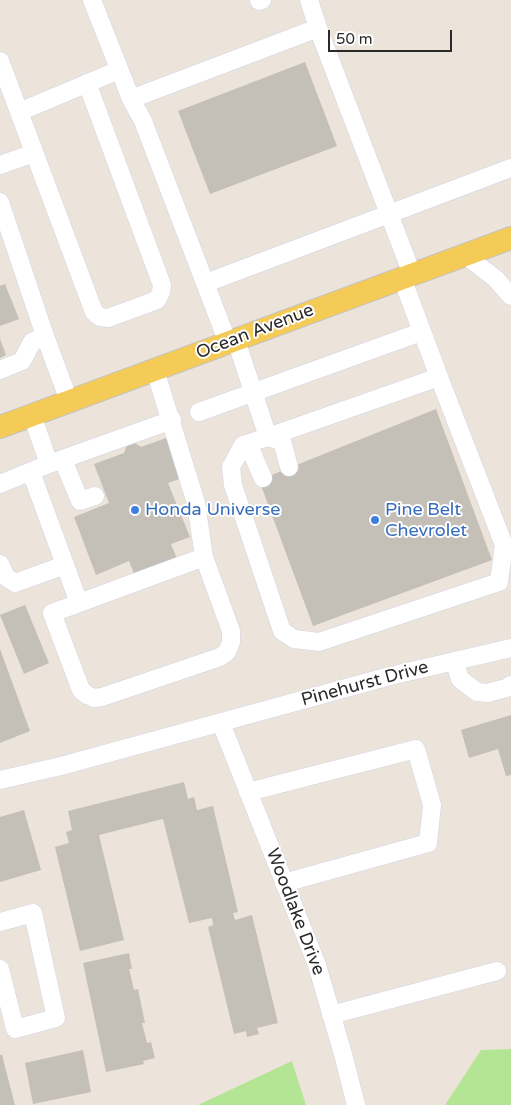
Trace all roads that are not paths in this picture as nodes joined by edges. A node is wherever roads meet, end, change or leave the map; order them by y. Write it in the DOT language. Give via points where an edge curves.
graph roads {
  1 [pos="92,0"];
  2 [pos="308,0"];
  3 [pos="318,28"];
  4 [pos="0,62"];
  5 [pos="119,70"];
  6 [pos="87,84"];
  7 [pos="131,99"];
  8 [pos="19,112"];
  9 [pos="34,153"];
  10 [pos="0,165"];
  11 [pos="511,168"];
  12 [pos="0,202"];
  13 [pos="389,213"];
  14 [pos="511,238"];
  15 [pos="466,255"];
  16 [pos="407,276"];
  17 [pos="206,283"];
  18 [pos="511,296"];
  19 [pos="421,332"];
  20 [pos="45,336"];
  21 [pos="232,342"];
  22 [pos="0,370"];
  23 [pos="155,370"];
  24 [pos="439,377"];
  25 [pos="253,394"];
  26 [pos="69,401"];
  27 [pos="199,412"];
  28 [pos="32,415"];
  29 [pos="172,420"];
  30 [pos="0,427"];
  31 [pos="262,439"];
  32 [pos="56,462"];
  33 [pos="31,472"];
  34 [pos="0,484"];
  35 [pos="95,496"];
  36 [pos="204,557"];
  37 [pos="0,564"];
  38 [pos="65,565"];
  39 [pos="79,603"];
  40 [pos="511,648"];
  41 [pos="454,661"];
  42 [pos="511,685"];
  43 [pos="221,723"];
  44 [pos="0,780"];
  45 [pos="248,792"];
  46 [pos="284,883"];
  47 [pos="0,922"];
  48 [pos="0,969"];
  49 [pos="497,971"];
  50 [pos="331,1015"];
  51 [pos="356,1105"];
  1 -- 5 [label="street"];
  2 -- 3 [label="street"];
  3 -- 7 [label="street"];
  3 -- 13 [label="street"];
  4 -- 8 [label="street"];
  5 -- 6 [label="street"];
  5 -- 7 [label="street"];
  6 -- 8 [label="street"];
  6 -- 9 [label="street" via="162,284 157,300 108,318 94,312"];
  7 -- 17 [label="street" via="143,121"];
  8 -- 9 [label="street"];
  9 -- 10 [label="street"];
  11 -- 13 [label="street"];
  12 -- 20 [label="street"];
  13 -- 16 [label="street"];
  13 -- 17 [label="street"];
  14 -- 15 [label="main road, Ocean Avenue"];
  15 -- 16 [label="main road, Ocean Avenue"];
  15 -- 18 [label="street"];
  16 -- 19 [label="street"];
  16 -- 21 [label="main road, Ocean Avenue"];
  17 -- 21 [label="street"];
  19 -- 24 [label="street"];
  19 -- 25 [label="street"];
  20 -- 22 [label="street" via="32,342 22,361"];
  20 -- 26 [label="street"];
  21 -- 23 [label="main road, Ocean Avenue"];
  21 -- 25 [label="street"];
  23 -- 26 [label="main road, Ocean Avenue"];
  23 -- 29 [label="street"];
  24 -- 31 [label="street"];
  24 -- 31 [label="street" via="504,546 499,582 319,642 294,640 282,631 233,485 231,467 244,445"];
  25 -- 27 [label="street"];
  25 -- 31 [label="street"];
  26 -- 28 [label="main road, Ocean Avenue"];
  28 -- 30 [label="main road, Ocean Avenue"];
  28 -- 32 [label="street"];
  29 -- 32 [label="street"];
  29 -- 36 [label="street" via="196,503"];
  31 -- 31 [label="street" via="282,441 276,472"];
  32 -- 33 [label="street"];
  32 -- 35 [label="street" via="80,501"];
  33 -- 34 [label="street"];
  33 -- 38 [label="street"];
  36 -- 39 [label="street"];
  36 -- 39 [label="street" via="231,631 227,652 220,657 102,697 86,695 81,690 52,613"];
  37 -- 38 [label="street" via="6,577 15,583"];
  38 -- 39 [label="street"];
  40 -- 41 [label="street, Pinehurst Drive"];
  41 -- 42 [label="street" via="460,679 477,692 488,693"];
  41 -- 43 [label="street, Pinehurst Drive"];
  43 -- 44 [label="street, Pinehurst Drive"];
  43 -- 45 [label="street, Woodlake Drive"];
  45 -- 46 [label="street, Woodlake Drive"];
  45 -- 46 [label="street" via="416,749 432,805 428,843"];
  46 -- 50 [label="street, Woodlake Drive" via="316,965"];
  47 -- 48 [label="street" via="33,913 56,1018 15,1029"];
  49 -- 50 [label="street"];
  50 -- 51 [label="street, Woodlake Drive"];
}
